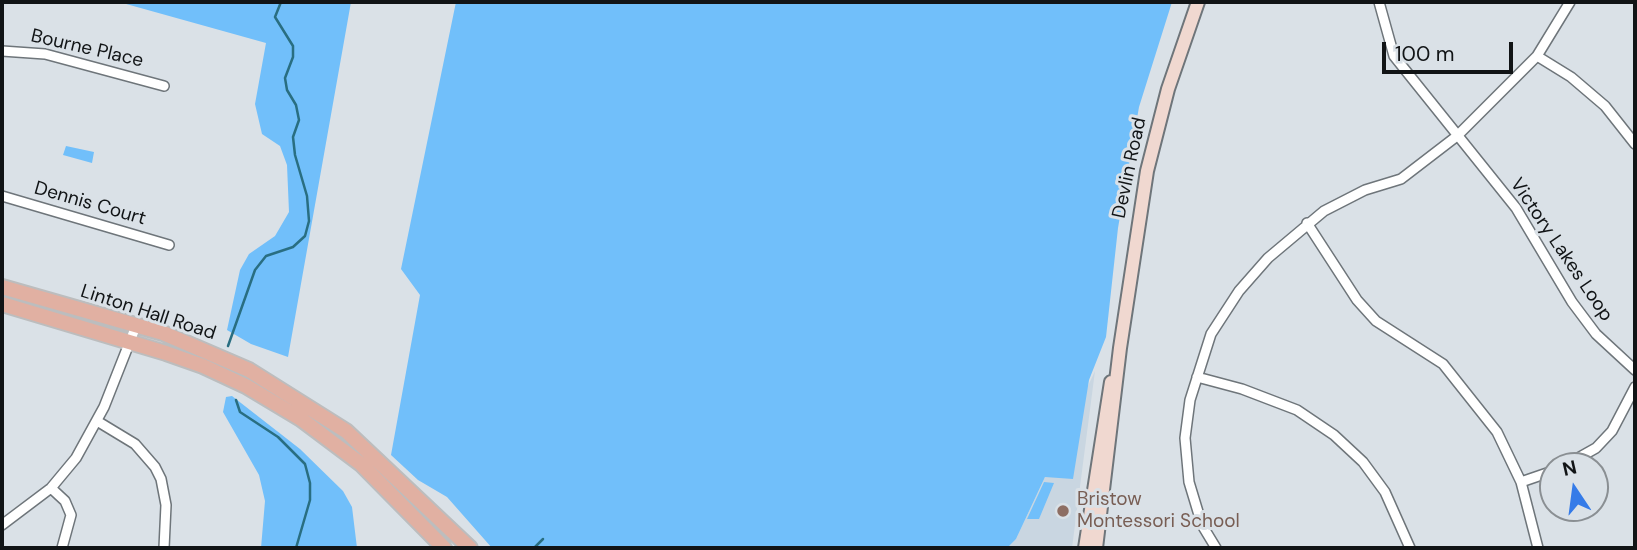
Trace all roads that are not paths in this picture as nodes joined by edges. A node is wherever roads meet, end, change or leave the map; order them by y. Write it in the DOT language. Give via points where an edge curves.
graph roads {
  1 [pos="1198,2"];
  2 [pos="1379,2"];
  3 [pos="1570,2"];
  4 [pos="2,51"];
  5 [pos="1536,56"];
  6 [pos="164,86"];
  7 [pos="1633,134"];
  8 [pos="1457,136"];
  9 [pos="1635,145"];
  10 [pos="2,196"];
  11 [pos="1307,223"];
  12 [pos="169,244"];
  13 [pos="2,287"];
  14 [pos="2,304"];
  15 [pos="136,326"];
  16 [pos="129,341"];
  17 [pos="1120,348"];
  18 [pos="1635,370"];
  19 [pos="1197,377"];
  20 [pos="1635,387"];
  21 [pos="97,421"];
  22 [pos="1589,452"];
  23 [pos="1539,476"];
  24 [pos="1521,482"];
  25 [pos="51,488"];
  26 [pos="2,525"];
  27 [pos="62,548"];
  28 [pos="164,548"];
  29 [pos="444,548"];
  30 [pos="470,548"];
  31 [pos="1085,548"];
  32 [pos="1096,548"];
  33 [pos="1216,548"];
  34 [pos="1410,548"];
  35 [pos="1538,548"];
  1 -- 17 [label="main road, Devlin Road" via="1168,89 1147,171"];
  2 -- 8 [label="street, Victory Lakes Loop" via="1394,57"];
  3 -- 5 [label="street"];
  4 -- 6 [label="street, Bourne Place" via="68,58"];
  5 -- 7 [label="street" via="1571,77"];
  5 -- 8 [label="street"];
  7 -- 9 [label="street"];
  8 -- 11 [label="street" via="1401,180 1343,199"];
  8 -- 18 [label="street, Victory Lakes Loop" via="1517,208 1596,334"];
  10 -- 12 [label="street, Dennis Court"];
  11 -- 19 [label="street" via="1238,291 1211,334"];
  11 -- 24 [label="street" via="1376,321 1443,363 1497,432"];
  13 -- 15 [label="main road, Linton Hall Road"];
  14 -- 16 [label="main road, Linton Hall Road"];
  15 -- 16 [label="street"];
  15 -- 30 [label="main road, Linton Hall Road" via="224,358 303,402 381,461"];
  16 -- 21 [label="street"];
  16 -- 29 [label="main road, Linton Hall Road" via="203,366 300,419 360,464"];
  17 -- 31 [label="main road, Devlin Road" via="1105,407"];
  17 -- 32 [label="main road, Devlin Road"];
  19 -- 33 [label="street" via="1185,439 1189,482 1202,525"];
  19 -- 34 [label="street" via="1297,410 1334,435 1363,462 1385,492"];
  20 -- 22 [label="street" via="1612,431"];
  21 -- 25 [label="street" via="76,458"];
  21 -- 28 [label="street" via="135,444 155,467 166,505"];
  23 -- 24 [label="street"];
  24 -- 35 [label="street"];
  25 -- 26 [label="street"];
  25 -- 27 [label="street" via="65,501 71,515"];
}
